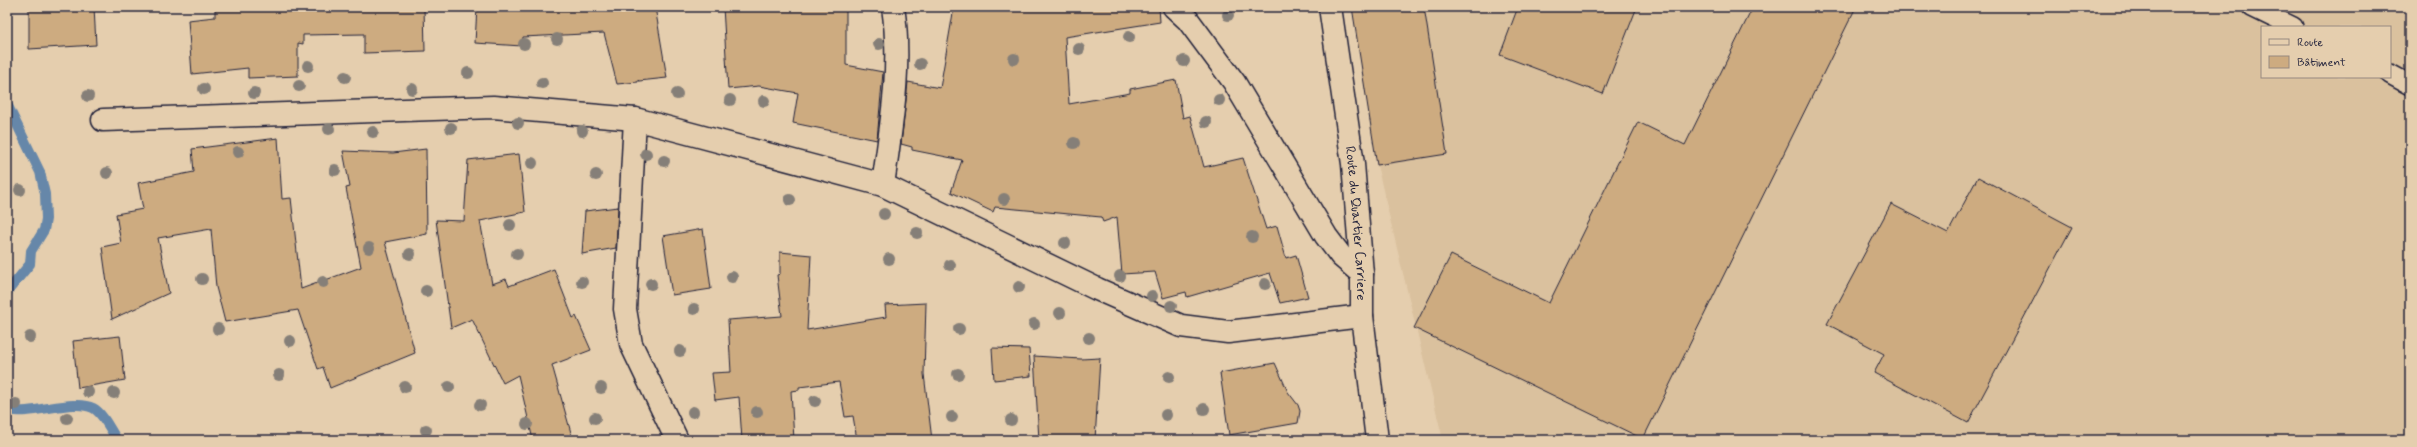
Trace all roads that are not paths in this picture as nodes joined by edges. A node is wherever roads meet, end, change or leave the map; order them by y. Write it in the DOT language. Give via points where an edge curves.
graph roads {
  1 [pos="894,7"];
  2 [pos="1174,7"];
  3 [pos="1330,7"];
  4 [pos="2252,7"];
  5 [pos="2291,26"];
  6 [pos="2391,75"];
  7 [pos="2410,85"];
  8 [pos="635,119"];
  9 [pos="103,120"];
  10 [pos="883,185"];
  11 [pos="1362,274"];
  12 [pos="1362,316"];
  13 [pos="677,440"];
  14 [pos="1377,440"];
  1 -- 10 [label="street" via="895,98"];
  2 -- 11 [label="street" via="1188,20 1234,82 1326,236 1341,256"];
  3 -- 11 [label="street, Route du Quartier Carriere" via="1353,164"];
  4 -- 5 [label="lane"];
  6 -- 7 [label="lane"];
  8 -- 9 [label="street" via="493,107"];
  8 -- 10 [label="street"];
  8 -- 13 [label="street" via="625,309 631,344"];
  10 -- 12 [label="street" via="1097,289 1181,326 1228,332"];
  11 -- 12 [label="street, Route du Quartier Carriere"];
  12 -- 14 [label="street, Route du Quartier Carriere"];
}
